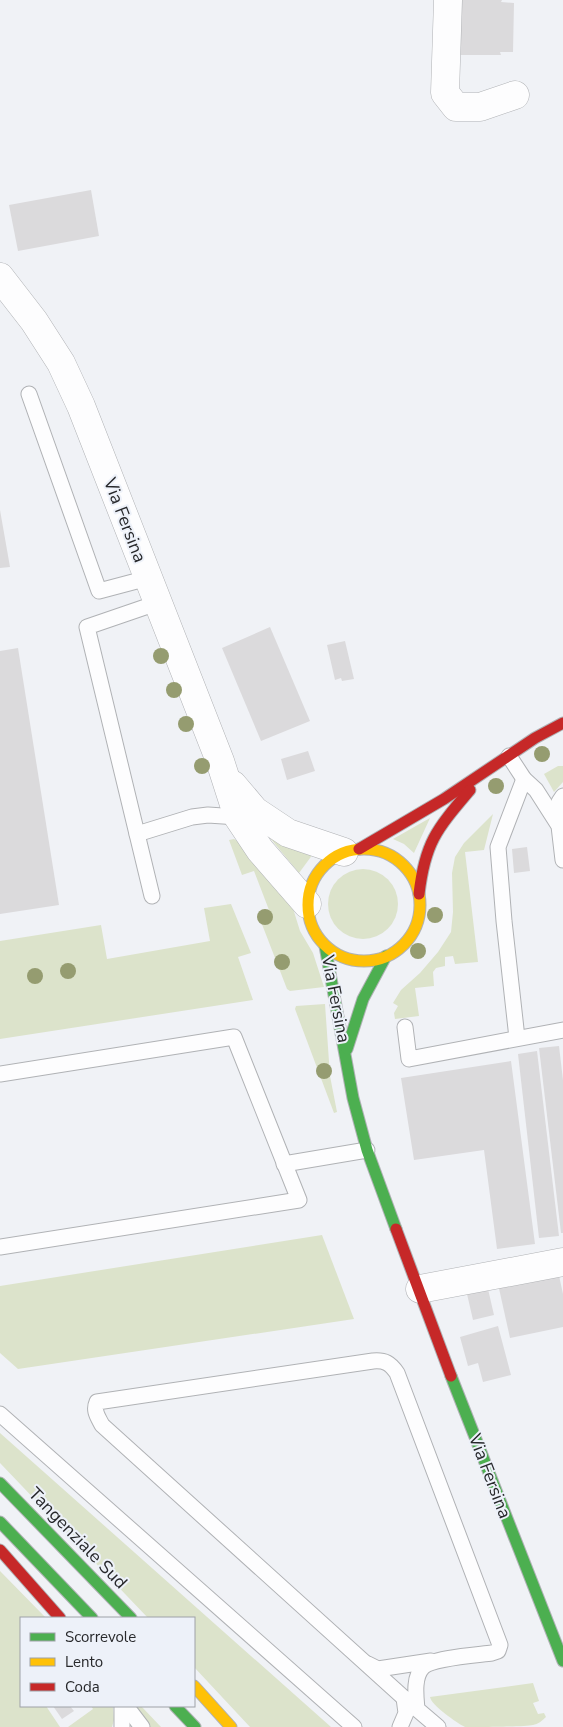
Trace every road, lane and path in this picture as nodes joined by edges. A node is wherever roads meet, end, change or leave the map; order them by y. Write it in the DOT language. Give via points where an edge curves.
graph roads {
  1 [pos="448,0"];
  2 [pos="515,96"];
  3 [pos="0,277"];
  4 [pos="29,394"];
  5 [pos="152,591"];
  6 [pos="563,723"];
  7 [pos="509,756"];
  8 [pos="483,774"];
  9 [pos="226,776"];
  10 [pos="524,779"];
  11 [pos="563,796"];
  12 [pos="238,817"];
  13 [pos="559,826"];
  14 [pos="137,834"];
  15 [pos="351,851"];
  16 [pos="563,860"];
  17 [pos="419,894"];
  18 [pos="152,896"];
  19 [pos="307,904"];
  20 [pos="325,946"];
  21 [pos="386,956"];
  22 [pos="405,1027"];
  23 [pos="563,1030"];
  24 [pos="517,1038"];
  25 [pos="346,1052"];
  26 [pos="0,1074"];
  27 [pos="367,1150"];
  28 [pos="284,1164"];
  29 [pos="0,1247"];
  30 [pos="563,1262"];
  31 [pos="420,1290"];
  32 [pos="0,1414"];
  33 [pos="0,1483"];
  34 [pos="0,1522"];
  35 [pos="0,1550"];
  36 [pos="59,1617"];
  37 [pos="91,1617"];
  38 [pos="130,1617"];
  39 [pos="433,1661"];
  40 [pos="563,1661"];
  41 [pos="367,1663"];
  42 [pos="195,1687"];
  43 [pos="404,1698"];
  44 [pos="124,1707"];
  45 [pos="124,1707"];
  46 [pos="124,1707"];
  47 [pos="125,1707"];
  48 [pos="176,1707"];
  49 [pos="417,1709"];
  50 [pos="122,1727"];
  51 [pos="128,1727"];
  52 [pos="134,1727"];
  53 [pos="142,1727"];
  54 [pos="195,1727"];
  55 [pos="231,1727"];
  56 [pos="354,1727"];
  57 [pos="400,1727"];
  58 [pos="438,1727"];
  1 -- 2 [label="street" via="445,93 456,107 480,107"];
  3 -- 5 [label="street, Via Fersina" via="34,321 60,363 84,415"];
  4 -- 5 [label="lane" via="99,591"];
  5 -- 9 [label="street, Via Fersina"];
  5 -- 14 [label="lane" via="88,627"];
  6 -- 7 [label="main road"];
  7 -- 8 [label="main road"];
  7 -- 10 [label="lane"];
  8 -- 15 [label="main road"];
  8 -- 17 [label="main road" via="430,845"];
  9 -- 12 [label="street, Via Fersina"];
  9 -- 15 [label="street, Via Fersina" via="255,811 288,833"];
  10 -- 13 [label="lane" via="536,790"];
  10 -- 24 [label="lane" via="498,846"];
  11 -- 13 [label="lane" via="559,802"];
  12 -- 14 [label="lane" via="192,817"];
  12 -- 19 [label="street, Via Fersina" via="260,850"];
  13 -- 16 [label="lane"];
  14 -- 18 [label="lane"];
  15 -- 17 [label="main road" via="375,850 391,856 404,865"];
  15 -- 19 [label="main road" via="329,861 318,872"];
  17 -- 21 [label="main road" via="416,924 399,948"];
  19 -- 20 [label="main road" via="309,920"];
  20 -- 21 [label="main road" via="354,960"];
  20 -- 25 [label="main road, Via Fersina"];
  21 -- 25 [label="main road, Via Fersina" via="362,999"];
  22 -- 24 [label="lane" via="409,1059"];
  23 -- 24 [label="lane"];
  25 -- 27 [label="main road, Via Fersina" via="353,1098"];
  26 -- 28 [label="lane" via="234,1037"];
  27 -- 28 [label="lane"];
  27 -- 31 [label="main road, Via Fersina"];
  28 -- 29 [label="lane" via="299,1200"];
  30 -- 31 [label="street"];
  31 -- 40 [label="main road, Via Fersina"];
  32 -- 56 [label="lane"];
  33 -- 38 [label="main road, Tangenziale Sud"];
  34 -- 37 [label="main road"];
  35 -- 36 [label="main road"];
  39 -- 41 [label="lane" via="378,1669"];
  39 -- 41 [label="lane" via="498,1651 500,1645 392,1365 386,1361 373,1361 97,1402 96,1414 102,1425"];
  39 -- 49 [label="lane" via="422,1667 417,1679"];
  41 -- 43 [label="lane"];
  42 -- 55 [label="main road"];
  43 -- 49 [label="lane"];
  43 -- 57 [label="lane" via="406,1713"];
  44 -- 50 [label="lane"];
  45 -- 51 [label="lane"];
  46 -- 52 [label="lane"];
  47 -- 53 [label="lane"];
  48 -- 54 [label="main road"];
  49 -- 58 [label="lane"];
}
